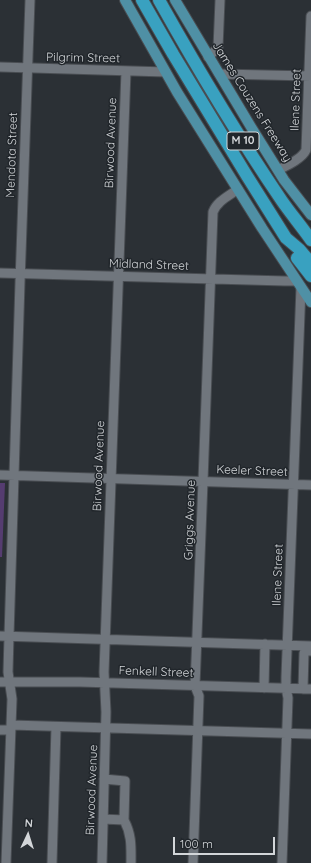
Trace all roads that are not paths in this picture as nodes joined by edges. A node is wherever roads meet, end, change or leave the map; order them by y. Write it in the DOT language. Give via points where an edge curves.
graph roads {
  1 [pos="30,0"];
  2 [pos="125,0"];
  3 [pos="142,0"];
  4 [pos="159,0"];
  5 [pos="175,0"];
  6 [pos="220,0"];
  7 [pos="311,16"];
  8 [pos="208,56"];
  9 [pos="0,68"];
  10 [pos="27,68"];
  11 [pos="126,71"];
  12 [pos="166,72"];
  13 [pos="219,74"];
  14 [pos="310,76"];
  15 [pos="278,170"];
  16 [pos="238,189"];
  17 [pos="311,215"];
  18 [pos="306,229"];
  19 [pos="286,238"];
  20 [pos="311,240"];
  21 [pos="311,263"];
  22 [pos="0,273"];
  23 [pos="20,274"];
  24 [pos="118,276"];
  25 [pos="311,276"];
  26 [pos="210,279"];
  27 [pos="299,284"];
  28 [pos="311,302"];
  29 [pos="0,475"];
  30 [pos="14,476"];
  31 [pos="110,479"];
  32 [pos="203,481"];
  33 [pos="293,485"];
  34 [pos="311,485"];
  35 [pos="4,636"];
  36 [pos="105,640"];
  37 [pos="197,642"];
  38 [pos="265,644"];
  39 [pos="288,645"];
  40 [pos="311,646"];
  41 [pos="311,651"];
  42 [pos="0,682"];
  43 [pos="10,682"];
  44 [pos="104,683"];
  45 [pos="195,686"];
  46 [pos="264,688"];
  47 [pos="286,688"];
  48 [pos="307,689"];
  49 [pos="56,726"];
  50 [pos="11,728"];
  51 [pos="106,728"];
  52 [pos="0,730"];
  53 [pos="197,730"];
  54 [pos="287,733"];
  55 [pos="311,734"];
  56 [pos="104,779"];
  57 [pos="103,819"];
  58 [pos="124,820"];
  59 [pos="6,863"];
  60 [pos="52,863"];
  61 [pos="102,863"];
  62 [pos="131,863"];
  63 [pos="193,863"];
  64 [pos="282,863"];
  1 -- 10 [label="street, Mendota Street"];
  2 -- 12 [label="main road"];
  3 -- 19 [label="highway, M 10"];
  4 -- 18 [label="highway, M 10" via="180,39 283,203"];
  5 -- 8 [label="main road, James Couzens Freeway"];
  6 -- 8 [label="street" via="218,48"];
  7 -- 14 [label="street, Ilene Street"];
  8 -- 13 [label="main road, James Couzens Freeway"];
  9 -- 10 [label="street, Pilgrim Street"];
  10 -- 11 [label="street, Pilgrim Street"];
  10 -- 23 [label="street, Mendota Street"];
  11 -- 12 [label="street, Pilgrim Street"];
  11 -- 24 [label="street, Birwood Avenue"];
  12 -- 16 [label="main road"];
  13 -- 14 [label="street"];
  13 -- 15 [label="main road, James Couzens Freeway"];
  14 -- 15 [label="street, Ilene Street" via="306,150 301,157"];
  15 -- 17 [label="main road, James Couzens Freeway"];
  16 -- 26 [label="street, Griggs Avenue" via="218,203 212,212"];
  16 -- 27 [label="main road"];
  18 -- 20 [label="highway, M 10"];
  19 -- 21 [label="highway, M 10"];
  19 -- 25 [label="highway"];
  22 -- 23 [label="street, Midland Street"];
  23 -- 24 [label="street, Midland Street"];
  23 -- 30 [label="street, Mendota Street"];
  24 -- 26 [label="street, Midland Street"];
  24 -- 31 [label="street, Birwood Avenue"];
  26 -- 27 [label="street, Midland Street" via="285,281"];
  26 -- 32 [label="street, Griggs Avenue"];
  27 -- 28 [label="main road"];
  27 -- 33 [label="street, Ilene Street"];
  29 -- 30 [label="street, Keeler Street"];
  30 -- 31 [label="street, Keeler Street"];
  30 -- 35 [label="street, Mendota Street"];
  31 -- 32 [label="street, Keeler Street"];
  31 -- 36 [label="street, Birwood Avenue"];
  32 -- 33 [label="street, Keeler Street"];
  32 -- 37 [label="street, Griggs Avenue"];
  33 -- 34 [label="street, Keeler Street"];
  33 -- 39 [label="street, Ilene Street"];
  35 -- 36 [label="street"];
  35 -- 43 [label="street, Mendota Street"];
  36 -- 37 [label="street"];
  36 -- 44 [label="street, Birwood Avenue"];
  37 -- 38 [label="street"];
  37 -- 45 [label="street, Griggs Avenue"];
  38 -- 39 [label="street"];
  38 -- 46 [label="street"];
  39 -- 40 [label="street"];
  39 -- 47 [label="street, Ilene Street"];
  41 -- 48 [label="street" via="304,653"];
  42 -- 43 [label="street, Fenkell Street"];
  43 -- 44 [label="street, Fenkell Street"];
  43 -- 50 [label="street, Mendota Street"];
  44 -- 45 [label="street, Fenkell Street"];
  44 -- 51 [label="street, Birwood Avenue"];
  45 -- 46 [label="street, Fenkell Street"];
  45 -- 53 [label="street, Griggs Avenue" via="199,694"];
  46 -- 47 [label="street, Fenkell Street"];
  47 -- 48 [label="street, Fenkell Street"];
  47 -- 54 [label="street, Ilene Street"];
  49 -- 50 [label="street"];
  49 -- 51 [label="street"];
  49 -- 60 [label="street"];
  50 -- 52 [label="street"];
  50 -- 59 [label="street, Mendota Street"];
  51 -- 53 [label="street"];
  51 -- 56 [label="street, Birwood Avenue"];
  53 -- 54 [label="street"];
  53 -- 63 [label="street, Griggs Avenue"];
  54 -- 55 [label="street"];
  54 -- 64 [label="street, Ilene Street"];
  56 -- 57 [label="street, Birwood Avenue"];
  56 -- 58 [label="street" via="125,780"];
  57 -- 58 [label="street"];
  57 -- 61 [label="street, Birwood Avenue"];
  58 -- 62 [label="street" via="131,842"];
}
